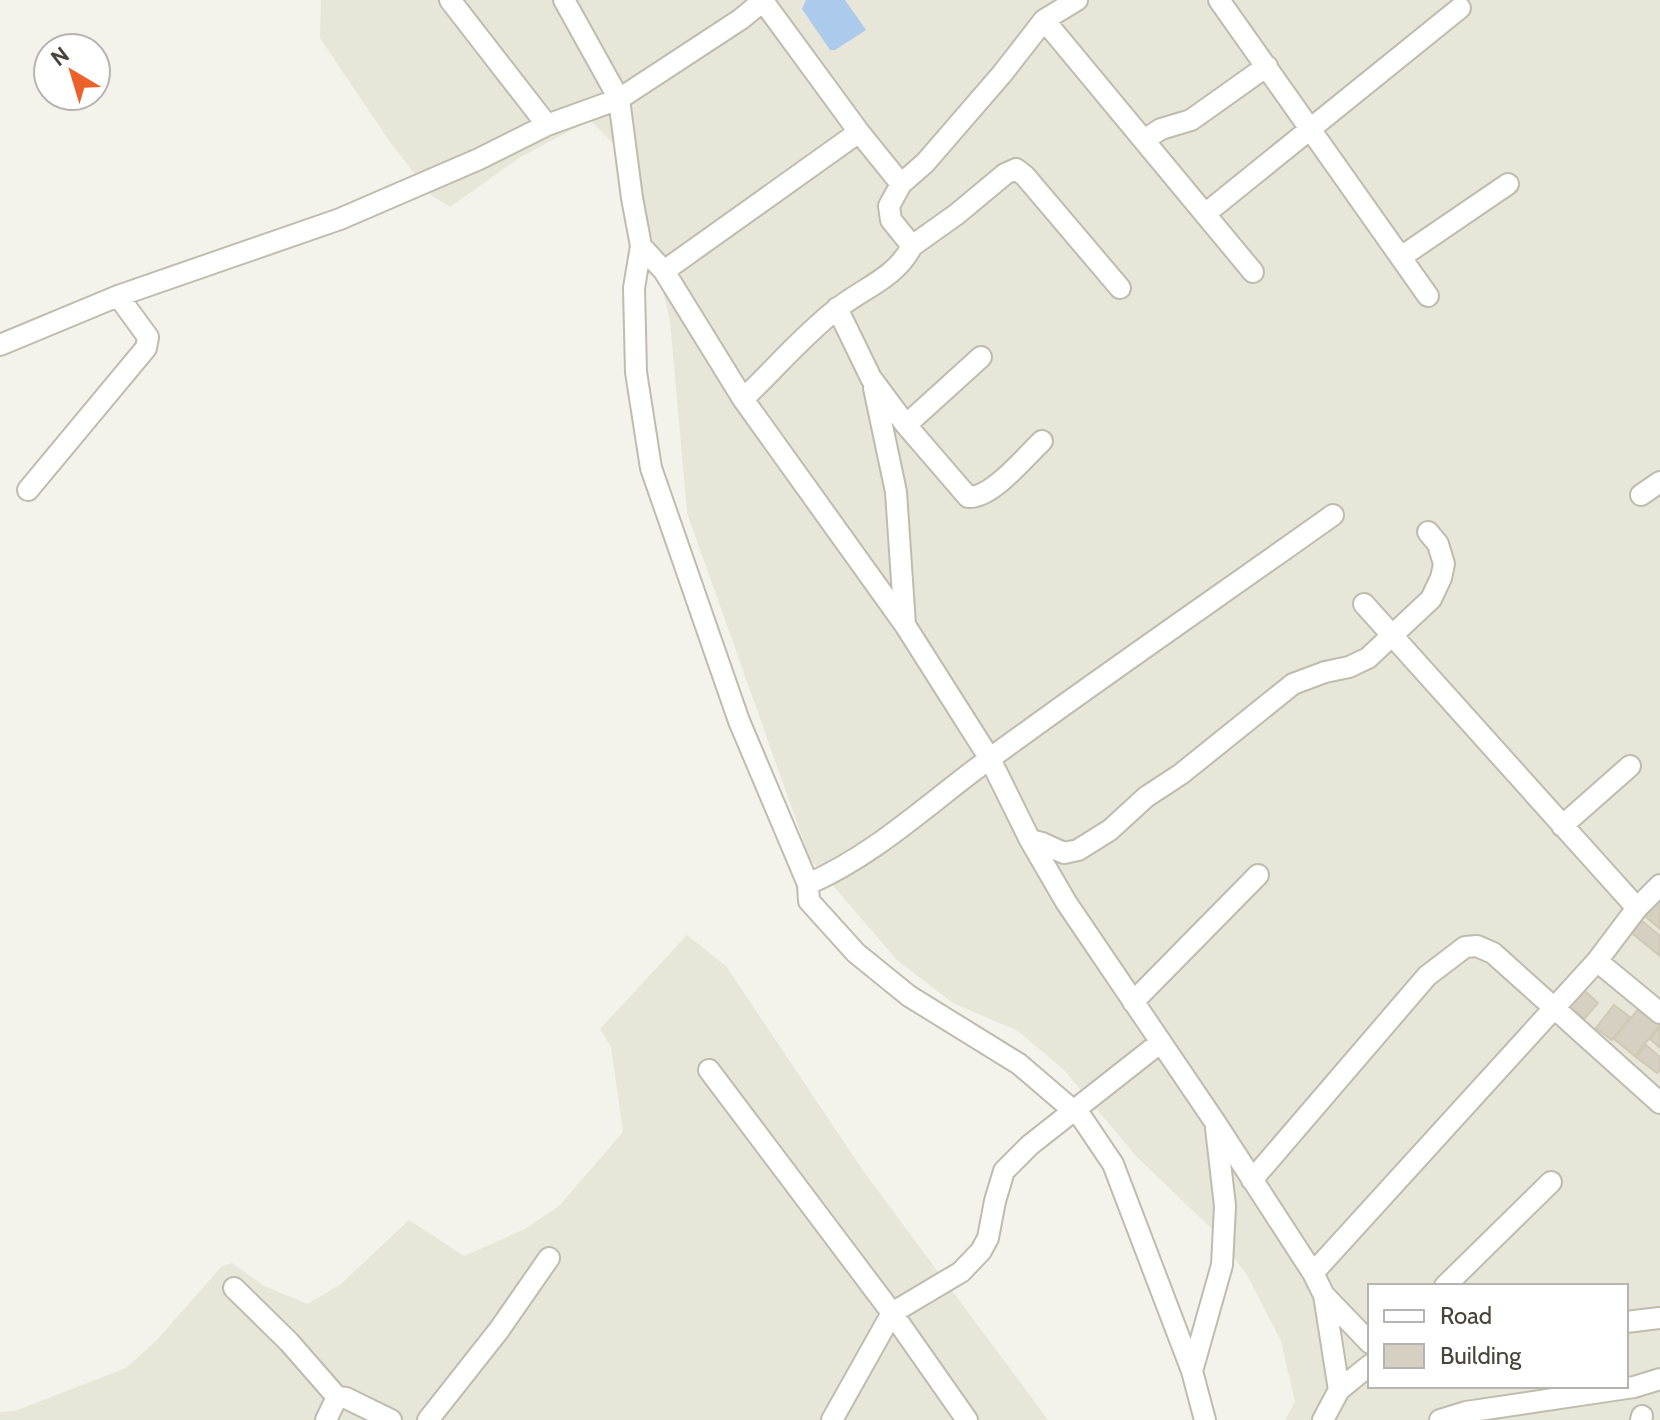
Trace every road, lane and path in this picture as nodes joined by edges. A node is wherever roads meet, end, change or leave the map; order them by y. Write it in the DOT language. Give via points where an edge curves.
graph roads {
  1 [pos="450,0"];
  2 [pos="564,0"];
  3 [pos="764,0"];
  4 [pos="1077,0"];
  5 [pos="1219,0"];
  6 [pos="1460,8"];
  7 [pos="1044,20"];
  8 [pos="1267,66"];
  9 [pos="619,99"];
  10 [pos="547,125"];
  11 [pos="1309,128"];
  12 [pos="859,132"];
  13 [pos="1144,140"];
  14 [pos="901,184"];
  15 [pos="1508,184"];
  16 [pos="1205,214"];
  17 [pos="641,246"];
  18 [pos="912,246"];
  19 [pos="1401,257"];
  20 [pos="664,271"];
  21 [pos="1253,272"];
  22 [pos="1120,288"];
  23 [pos="118,296"];
  24 [pos="1428,296"];
  25 [pos="837,308"];
  26 [pos="0,345"];
  27 [pos="981,357"];
  28 [pos="871,378"];
  29 [pos="743,399"];
  30 [pos="906,425"];
  31 [pos="1042,441"];
  32 [pos="1660,482"];
  33 [pos="28,490"];
  34 [pos="1641,495"];
  35 [pos="1333,515"];
  36 [pos="1428,532"];
  37 [pos="1364,604"];
  38 [pos="905,625"];
  39 [pos="1393,636"];
  40 [pos="990,759"];
  41 [pos="1630,766"];
  42 [pos="1562,826"];
  43 [pos="1030,840"];
  44 [pos="1258,875"];
  45 [pos="808,884"];
  46 [pos="1660,885"];
  47 [pos="1637,908"];
  48 [pos="1597,961"];
  49 [pos="1133,1002"];
  50 [pos="1553,1006"];
  51 [pos="1660,1013"];
  52 [pos="1161,1042"];
  53 [pos="709,1070"];
  54 [pos="1660,1103"];
  55 [pos="1074,1111"];
  56 [pos="1215,1122"];
  57 [pos="1252,1180"];
  58 [pos="1551,1182"];
  59 [pos="549,1258"];
  60 [pos="1313,1273"];
  61 [pos="1447,1284"];
  62 [pos="234,1288"];
  63 [pos="1324,1295"];
  64 [pos="892,1313"];
  65 [pos="1660,1318"];
  66 [pos="1360,1322"];
  67 [pos="1628,1322"];
  68 [pos="1368,1367"];
  69 [pos="1192,1371"];
  70 [pos="1660,1379"];
  71 [pos="1627,1388"];
  72 [pos="1628,1388"];
  73 [pos="1339,1390"];
  74 [pos="337,1397"];
  75 [pos="326,1420"];
  76 [pos="391,1420"];
  77 [pos="428,1420"];
  78 [pos="832,1420"];
  79 [pos="967,1420"];
  80 [pos="1205,1420"];
  81 [pos="1323,1420"];
  82 [pos="1440,1420"];
  1 -- 10 [label="street"];
  2 -- 9 [label="street"];
  3 -- 9 [label="street"];
  3 -- 12 [label="street"];
  4 -- 7 [label="street"];
  5 -- 8 [label="street"];
  6 -- 11 [label="street"];
  7 -- 13 [label="street"];
  7 -- 14 [label="street" via="925,163"];
  8 -- 11 [label="street"];
  8 -- 13 [label="street" via="1191,120"];
  9 -- 10 [label="street"];
  9 -- 17 [label="street"];
  10 -- 23 [label="street" via="340,219"];
  11 -- 16 [label="street"];
  11 -- 19 [label="street"];
  12 -- 14 [label="street"];
  12 -- 20 [label="street"];
  13 -- 16 [label="street"];
  14 -- 18 [label="street" via="889,206 891,220"];
  15 -- 19 [label="street"];
  16 -- 21 [label="street"];
  17 -- 20 [label="street"];
  17 -- 45 [label="street" via="634,288 636,372 651,468 739,721"];
  18 -- 22 [label="street" via="1016,169"];
  18 -- 25 [label="street" via="893,271"];
  19 -- 24 [label="street"];
  20 -- 29 [label="street"];
  23 -- 26 [label="street"];
  23 -- 33 [label="street" via="148,337 146,348"];
  25 -- 28 [label="street"];
  25 -- 29 [label="street"];
  27 -- 30 [label="street"];
  28 -- 30 [label="street"];
  28 -- 38 [label="street" via="896,492"];
  29 -- 38 [label="street"];
  30 -- 31 [label="street" via="968,497 988,490"];
  32 -- 34 [label="street"];
  35 -- 40 [label="street"];
  36 -- 39 [label="street" via="1444,564 1441,578 1431,599"];
  37 -- 39 [label="street"];
  38 -- 40 [label="street"];
  39 -- 42 [label="street"];
  39 -- 43 [label="street" via="1368,658 1293,684 1078,850 1064,853"];
  40 -- 43 [label="street"];
  40 -- 45 [label="street" via="849,865"];
  41 -- 42 [label="street"];
  42 -- 47 [label="street"];
  43 -- 49 [label="street"];
  44 -- 49 [label="street"];
  45 -- 55 [label="street" via="809,901 856,953 909,996 1019,1064"];
  46 -- 47 [label="street"];
  47 -- 48 [label="street"];
  48 -- 50 [label="street"];
  48 -- 51 [label="street"];
  49 -- 52 [label="street"];
  50 -- 54 [label="street"];
  50 -- 57 [label="street" via="1493,953 1465,947 1427,976"];
  50 -- 60 [label="street"];
  52 -- 55 [label="street"];
  52 -- 56 [label="street"];
  53 -- 64 [label="street"];
  55 -- 64 [label="street" via="1004,1171 988,1238 972,1262"];
  55 -- 69 [label="street" via="1113,1164"];
  56 -- 57 [label="street"];
  56 -- 69 [label="street" via="1225,1206 1222,1265"];
  57 -- 60 [label="street"];
  58 -- 61 [label="street"];
  59 -- 77 [label="street"];
  60 -- 63 [label="street"];
  62 -- 74 [label="street"];
  63 -- 66 [label="street"];
  63 -- 73 [label="street"];
  64 -- 78 [label="street"];
  64 -- 79 [label="street"];
  65 -- 67 [label="street"];
  68 -- 73 [label="street"];
  69 -- 80 [label="street"];
  70 -- 72 [label="street"];
  71 -- 82 [label="street"];
  73 -- 81 [label="street"];
  74 -- 75 [label="street"];
  74 -- 76 [label="street"];
}
